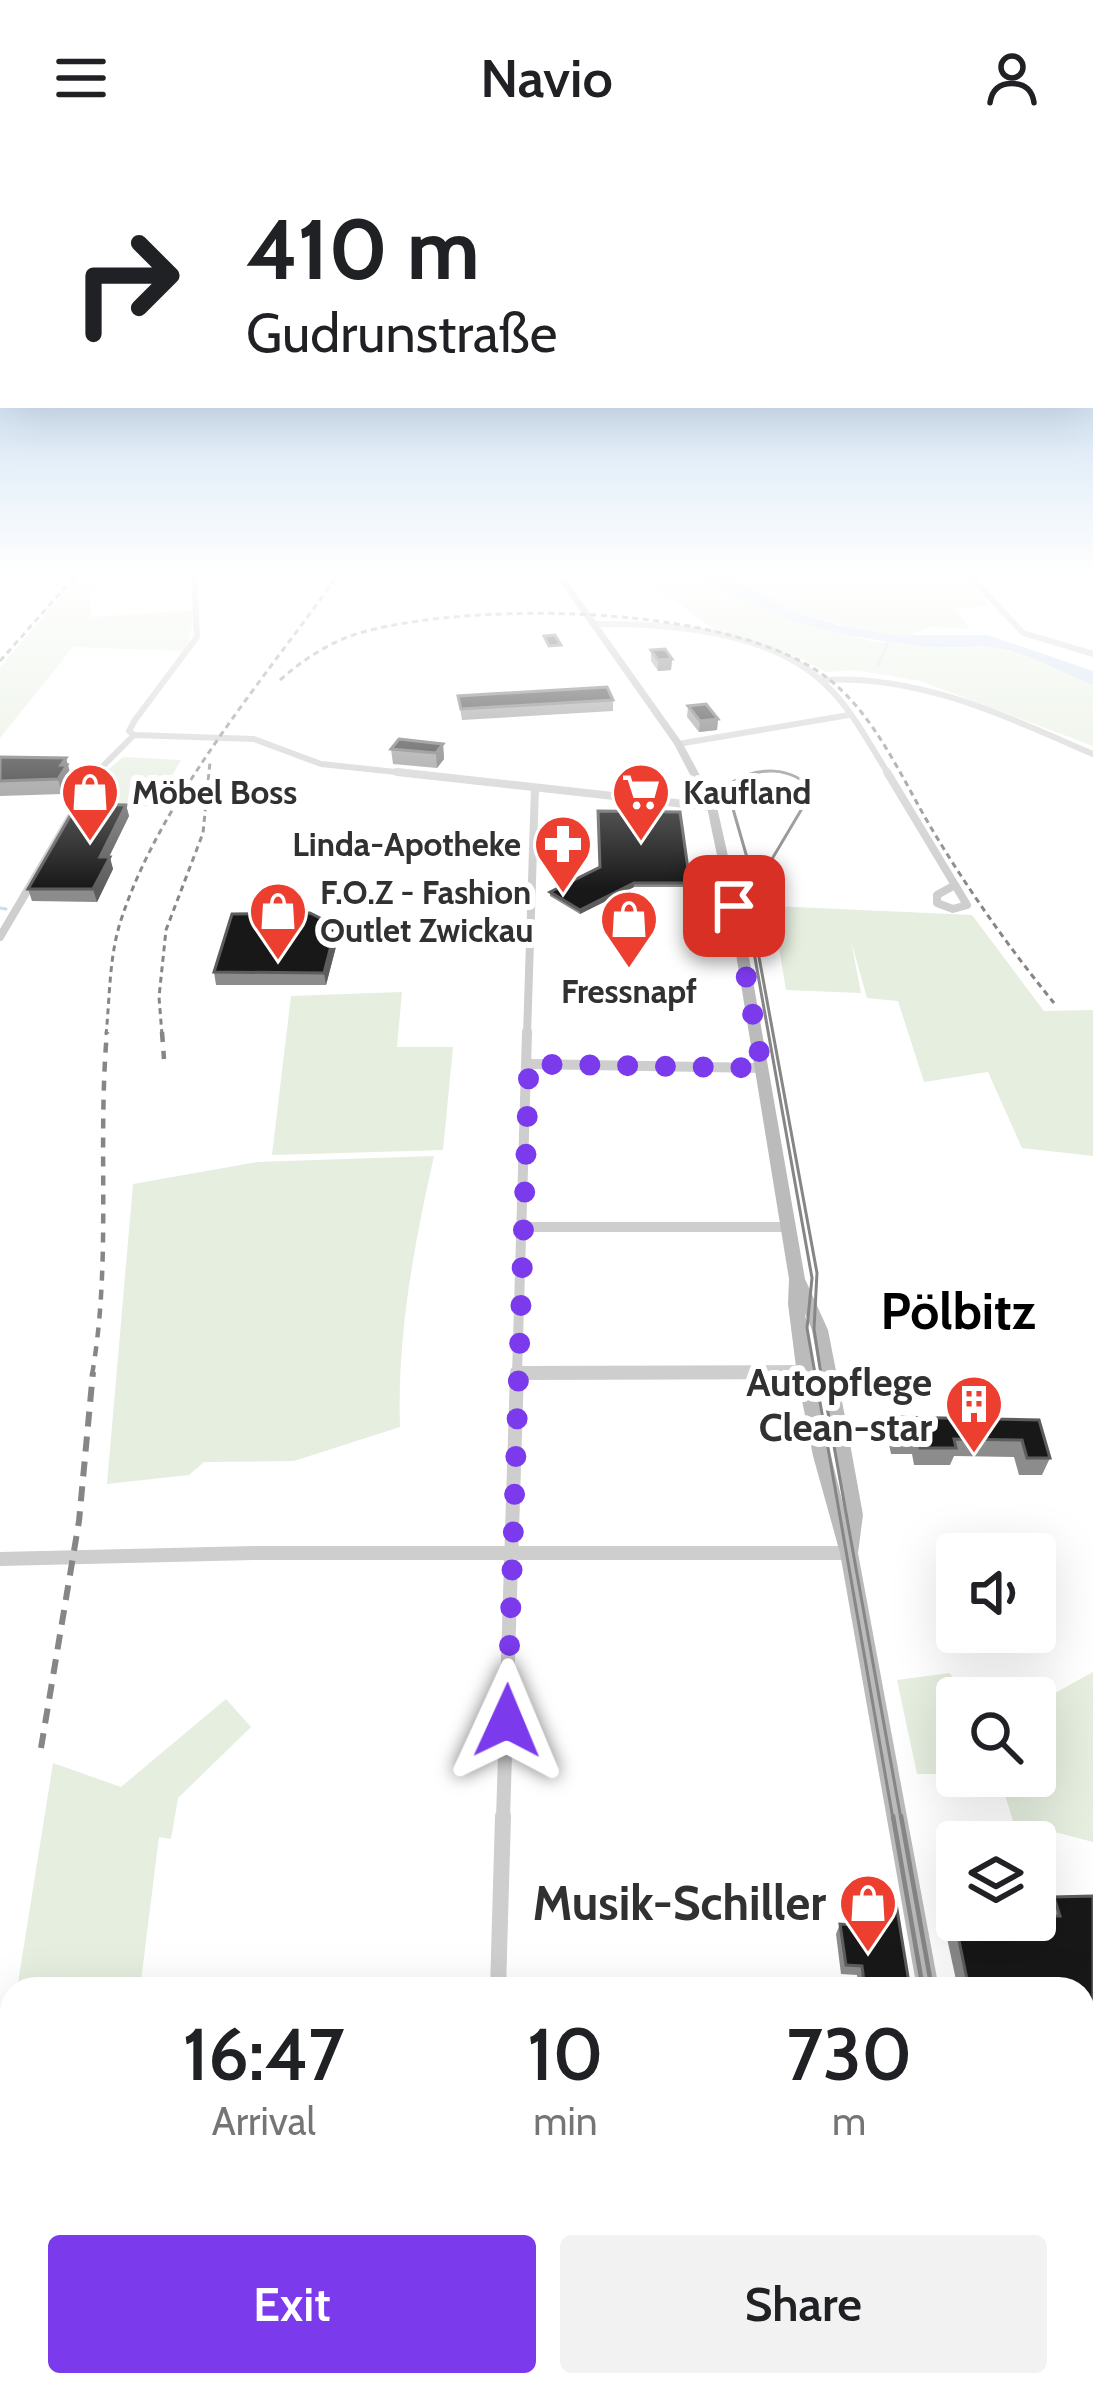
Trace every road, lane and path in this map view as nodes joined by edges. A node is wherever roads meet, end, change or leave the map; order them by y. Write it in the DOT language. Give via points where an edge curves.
graph roads {
  1 [pos="165,680"];
  2 [pos="633,680"];
  3 [pos="821,680"];
  4 [pos="834,680"];
  5 [pos="886,680"];
  6 [pos="849,715"];
  7 [pos="134,735"];
  8 [pos="678,744"];
  9 [pos="1093,754"];
  10 [pos="535,788"];
  11 [pos="712,807"];
  12 [pos="955,885"];
  13 [pos="0,938"];
  14 [pos="529,1064"];
  15 [pos="762,1068"];
  16 [pos="523,1226"];
  17 [pos="787,1227"];
  18 [pos="797,1279"];
  19 [pos="806,1372"];
  20 [pos="518,1373"];
  21 [pos="849,1553"];
  22 [pos="511,1556"];
  23 [pos="0,1559"];
  24 [pos="498,1977"];
  25 [pos="926,1977"];
  1 -- 7 [label="street" via="135,719"];
  2 -- 8 [label="street"];
  3 -- 4 [label="street"];
  3 -- 6 [label="street"];
  5 -- 9 [label="street"];
  6 -- 8 [label="street"];
  6 -- 12 [label="street"];
  7 -- 10 [label="street" via="254,739 321,764"];
  7 -- 13 [label="street" via="94,775"];
  8 -- 11 [label="street"];
  10 -- 11 [label="street"];
  10 -- 14 [label="street"];
  11 -- 15 [label="street"];
  12 -- 12 [label="street" via="965,906 937,903 936,896"];
  14 -- 15 [label="street"];
  14 -- 16 [label="street"];
  15 -- 17 [label="street"];
  16 -- 17 [label="street"];
  16 -- 20 [label="street"];
  17 -- 18 [label="street"];
  18 -- 19 [label="street"];
  18 -- 21 [label="street" via="820,1330 854,1515"];
  19 -- 20 [label="street"];
  19 -- 21 [label="street"];
  20 -- 22 [label="street"];
  21 -- 22 [label="street"];
  21 -- 25 [label="street"];
  22 -- 23 [label="street"];
  22 -- 24 [label="street"];
}
